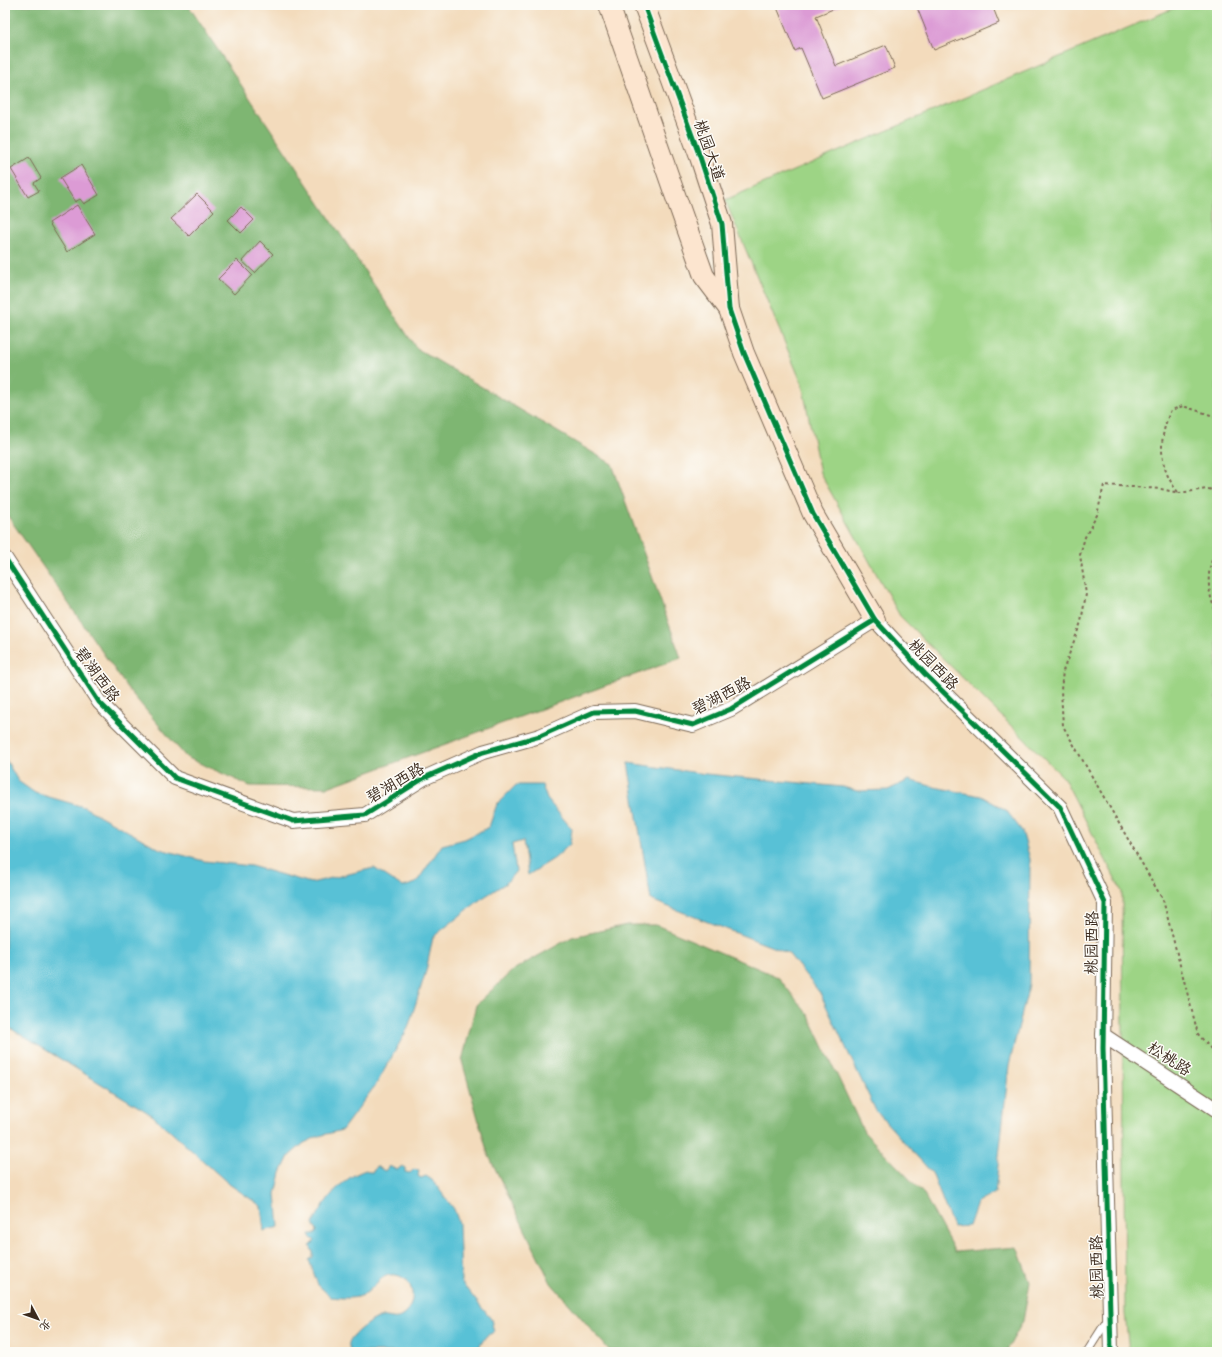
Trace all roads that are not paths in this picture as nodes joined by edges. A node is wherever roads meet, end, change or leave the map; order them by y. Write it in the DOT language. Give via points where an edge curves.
graph roads {
  1 [pos="610,5"];
  2 [pos="644,5"];
  3 [pos="729,309"];
  4 [pos="5,558"];
  5 [pos="875,620"];
  6 [pos="1103,1036"];
  7 [pos="1217,1110"];
  8 [pos="1110,1316"];
  9 [pos="1088,1352"];
  10 [pos="1111,1352"];
  1 -- 3 [label="street" via="704,276"];
  2 -- 3 [label="street, 桃园大道" via="722,224"];
  3 -- 5 [label="street" via="744,353 813,514"];
  4 -- 5 [label="street, 碧湖西路" via="99,702 175,778 293,821 365,815 424,778 483,752 540,736 594,712 635,711 693,725 731,709"];
  5 -- 6 [label="street, 桃园西路" via="925,674 1060,806 1105,903"];
  6 -- 7 [label="street, 松桃路"];
  6 -- 8 [label="street, 桃园西路"];
  8 -- 9 [label="lane"];
  8 -- 10 [label="street, 桃园西路"];
}
